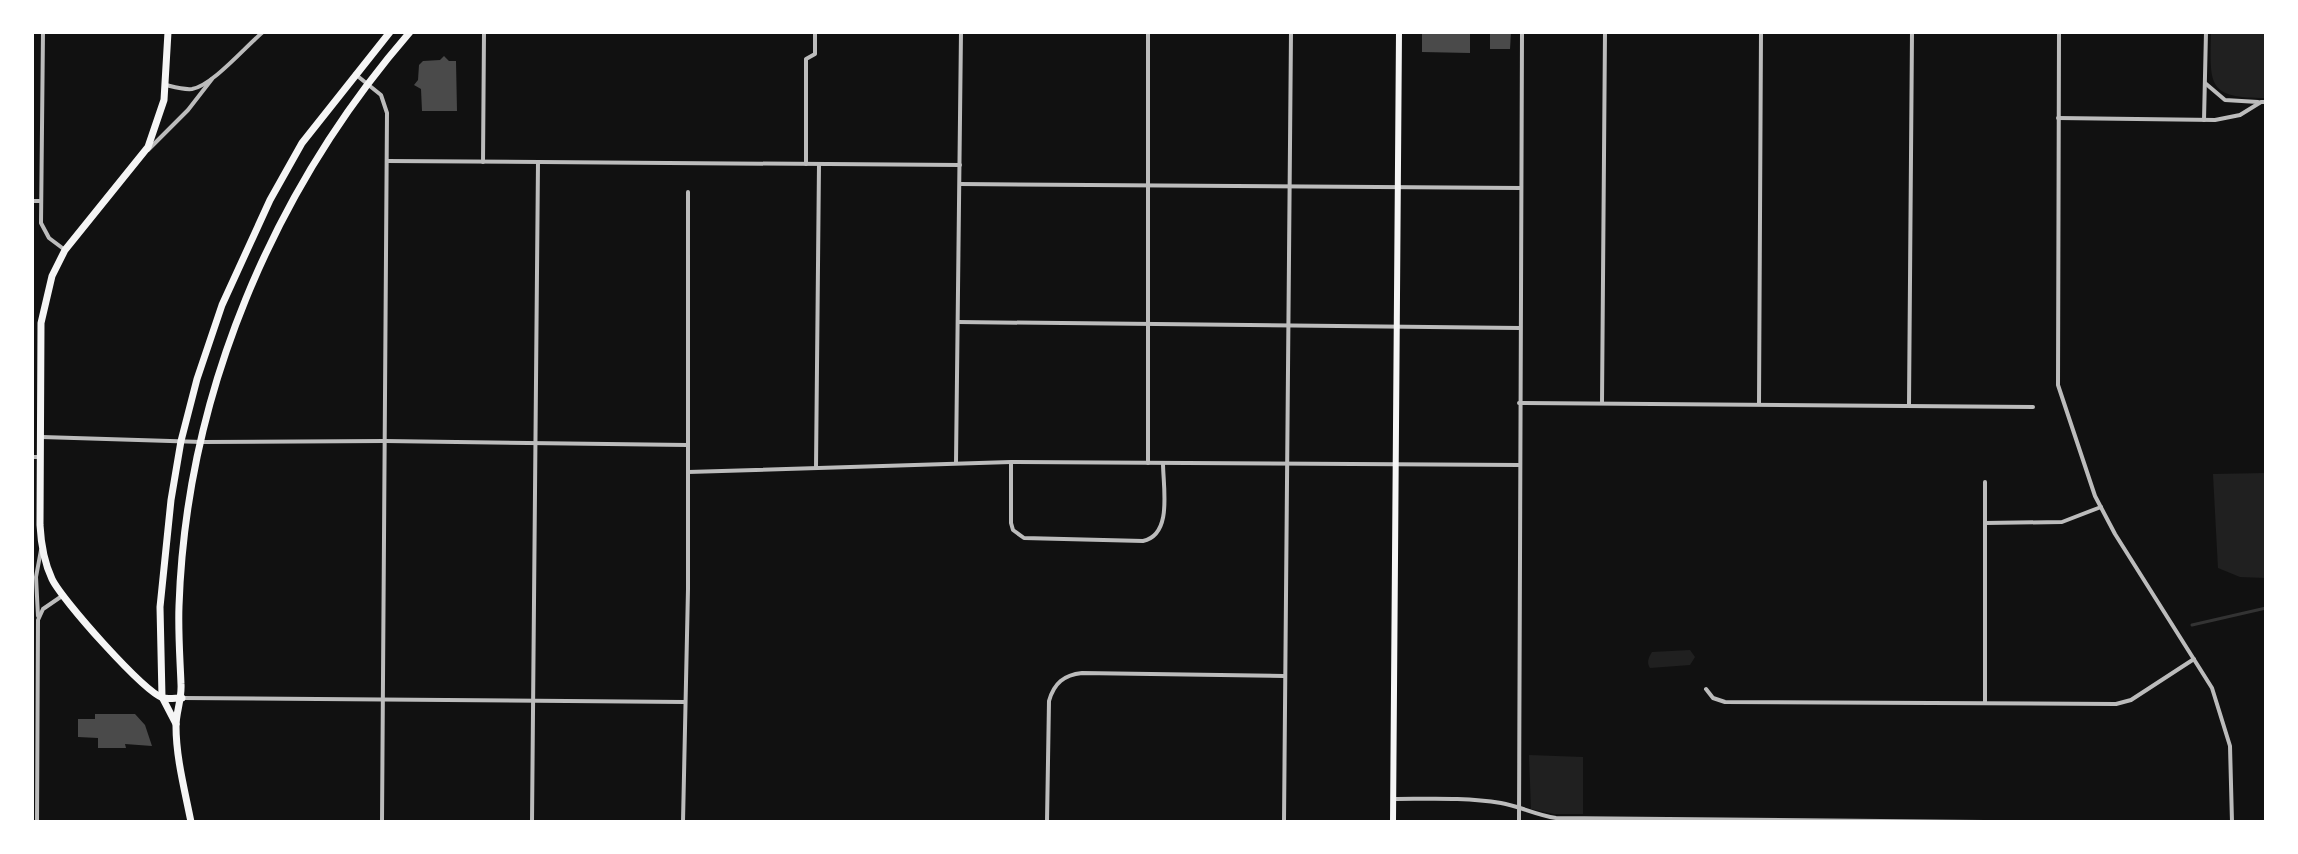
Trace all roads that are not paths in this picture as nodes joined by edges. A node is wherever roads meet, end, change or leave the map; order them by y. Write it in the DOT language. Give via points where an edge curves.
graph roads {
  1 [pos="43,32"];
  2 [pos="168,32"];
  3 [pos="263,32"];
  4 [pos="390,32"];
  5 [pos="410,32"];
  6 [pos="484,32"];
  7 [pos="815,32"];
  8 [pos="961,32"];
  9 [pos="1148,32"];
  10 [pos="1291,32"];
  11 [pos="1399,32"];
  12 [pos="1522,32"];
  13 [pos="1605,32"];
  14 [pos="1761,32"];
  15 [pos="1912,32"];
  16 [pos="2059,32"];
  17 [pos="2206,32"];
  18 [pos="355,74"];
  19 [pos="213,77"];
  20 [pos="367,82"];
  21 [pos="2205,83"];
  22 [pos="166,85"];
  23 [pos="2263,102"];
  24 [pos="2058,118"];
  25 [pos="2204,120"];
  26 [pos="144,154"];
  27 [pos="387,161"];
  28 [pos="483,162"];
  29 [pos="538,162"];
  30 [pos="806,164"];
  31 [pos="819,164"];
  32 [pos="960,165"];
  33 [pos="960,184"];
  34 [pos="1147,185"];
  35 [pos="1289,186"];
  36 [pos="1397,187"];
  37 [pos="1521,188"];
  38 [pos="688,192"];
  39 [pos="32,201"];
  40 [pos="41,201"];
  41 [pos="65,250"];
  42 [pos="37,322"];
  43 [pos="958,322"];
  44 [pos="1147,323"];
  45 [pos="1288,324"];
  46 [pos="1397,326"];
  47 [pos="1520,328"];
  48 [pos="1519,403"];
  49 [pos="1602,403"];
  50 [pos="1759,404"];
  51 [pos="1909,405"];
  52 [pos="2033,407"];
  53 [pos="40,437"];
  54 [pos="181,441"];
  55 [pos="385,441"];
  56 [pos="202,442"];
  57 [pos="536,443"];
  58 [pos="687,445"];
  59 [pos="36,457"];
  60 [pos="1011,462"];
  61 [pos="956,463"];
  62 [pos="1148,463"];
  63 [pos="1163,463"];
  64 [pos="1286,464"];
  65 [pos="1395,464"];
  66 [pos="1519,465"];
  67 [pos="816,468"];
  68 [pos="688,472"];
  69 [pos="1985,482"];
  70 [pos="2101,507"];
  71 [pos="1985,523"];
  72 [pos="42,548"];
  73 [pos="63,596"];
  74 [pos="38,620"];
  75 [pos="2194,659"];
  76 [pos="1284,676"];
  77 [pos="1706,689"];
  78 [pos="162,697"];
  79 [pos="182,698"];
  80 [pos="383,699"];
  81 [pos="533,700"];
  82 [pos="685,702"];
  83 [pos="1985,703"];
  84 [pos="35,714"];
  85 [pos="176,724"];
  86 [pos="1393,799"];
  87 [pos="1519,809"];
  88 [pos="37,822"];
  89 [pos="191,822"];
  90 [pos="382,822"];
  91 [pos="532,822"];
  92 [pos="683,822"];
  93 [pos="1047,822"];
  94 [pos="1284,822"];
  95 [pos="1393,822"];
  96 [pos="1519,822"];
  97 [pos="1984,822"];
  98 [pos="2232,822"];
  1 -- 40 [label="street"];
  2 -- 22 [label="main road"];
  3 -- 19 [label="street"];
  4 -- 18 [label="main road"];
  5 -- 20 [label="main road"];
  6 -- 28 [label="street"];
  7 -- 30 [label="street" via="815,54 806,59"];
  8 -- 32 [label="street"];
  9 -- 34 [label="street"];
  10 -- 35 [label="street"];
  11 -- 36 [label="main road"];
  12 -- 37 [label="street"];
  13 -- 49 [label="street"];
  14 -- 50 [label="street"];
  15 -- 51 [label="street"];
  16 -- 24 [label="street"];
  17 -- 21 [label="street"];
  18 -- 20 [label="street"];
  18 -- 54 [label="main road" via="302,143 251,237 213,330"];
  19 -- 22 [label="street" via="189,89"];
  19 -- 26 [label="street"];
  20 -- 27 [label="street" via="385,103"];
  20 -- 56 [label="main road" via="321,149 264,255 231,337"];
  21 -- 23 [label="street" via="2225,100"];
  21 -- 25 [label="street"];
  22 -- 26 [label="main road" via="158,124"];
  23 -- 25 [label="street" via="2240,115"];
  24 -- 25 [label="street"];
  24 -- 70 [label="street" via="2058,385"];
  26 -- 41 [label="main road"];
  27 -- 28 [label="street"];
  27 -- 55 [label="street"];
  28 -- 29 [label="street"];
  29 -- 30 [label="street"];
  29 -- 57 [label="street"];
  30 -- 31 [label="street"];
  31 -- 32 [label="street"];
  31 -- 67 [label="street"];
  32 -- 33 [label="street"];
  33 -- 34 [label="street"];
  33 -- 43 [label="street"];
  34 -- 35 [label="street"];
  34 -- 44 [label="street"];
  35 -- 36 [label="street"];
  35 -- 45 [label="street"];
  36 -- 37 [label="street"];
  36 -- 46 [label="main road"];
  37 -- 47 [label="street"];
  38 -- 58 [label="street"];
  39 -- 40 [label="street"];
  40 -- 41 [label="street" via="44,232"];
  41 -- 42 [label="main road"];
  42 -- 53 [label="main road"];
  43 -- 44 [label="street"];
  43 -- 61 [label="street"];
  44 -- 45 [label="street"];
  44 -- 62 [label="street"];
  45 -- 46 [label="street"];
  45 -- 64 [label="street"];
  46 -- 47 [label="street"];
  46 -- 65 [label="main road"];
  47 -- 48 [label="street"];
  48 -- 49 [label="street"];
  48 -- 66 [label="street"];
  49 -- 50 [label="street"];
  50 -- 51 [label="street"];
  51 -- 52 [label="street"];
  53 -- 54 [label="street"];
  53 -- 59 [label="main road"];
  54 -- 56 [label="street"];
  54 -- 78 [label="main road" via="163,564"];
  55 -- 56 [label="street"];
  55 -- 57 [label="street"];
  55 -- 80 [label="street"];
  56 -- 79 [label="main road" via="182,566"];
  57 -- 58 [label="street"];
  57 -- 81 [label="street"];
  58 -- 68 [label="street"];
  59 -- 72 [label="main road"];
  60 -- 61 [label="street"];
  60 -- 62 [label="street"];
  60 -- 63 [label="street" via="1011,523 1024,538 1143,541 1155,536 1162,524"];
  61 -- 67 [label="street"];
  62 -- 63 [label="street"];
  63 -- 64 [label="street"];
  64 -- 65 [label="street"];
  64 -- 76 [label="street"];
  65 -- 66 [label="street"];
  65 -- 86 [label="main road"];
  66 -- 87 [label="street"];
  67 -- 68 [label="street"];
  68 -- 82 [label="street"];
  69 -- 71 [label="street"];
  70 -- 71 [label="street" via="2062,522"];
  70 -- 75 [label="street"];
  71 -- 83 [label="street"];
  72 -- 73 [label="main road"];
  72 -- 74 [label="street" via="36,577"];
  73 -- 74 [label="street" via="43,609"];
  73 -- 78 [label="main road" via="128,669"];
  74 -- 84 [label="street"];
  75 -- 83 [label="street" via="2122,703"];
  75 -- 98 [label="street" via="2226,727"];
  76 -- 93 [label="street" via="1082,673 1062,679 1049,701"];
  76 -- 94 [label="street"];
  77 -- 83 [label="street" via="1725,702"];
  78 -- 79 [label="main road"];
  78 -- 85 [label="main road"];
  79 -- 80 [label="street"];
  79 -- 85 [label="main road"];
  80 -- 81 [label="street"];
  80 -- 90 [label="street"];
  81 -- 82 [label="street"];
  81 -- 91 [label="street"];
  82 -- 92 [label="street"];
  84 -- 88 [label="street"];
  85 -- 89 [label="main road"];
  86 -- 87 [label="street" via="1484,800"];
  86 -- 95 [label="main road"];
  87 -- 96 [label="street"];
  87 -- 97 [label="street" via="1556,818"];
}
